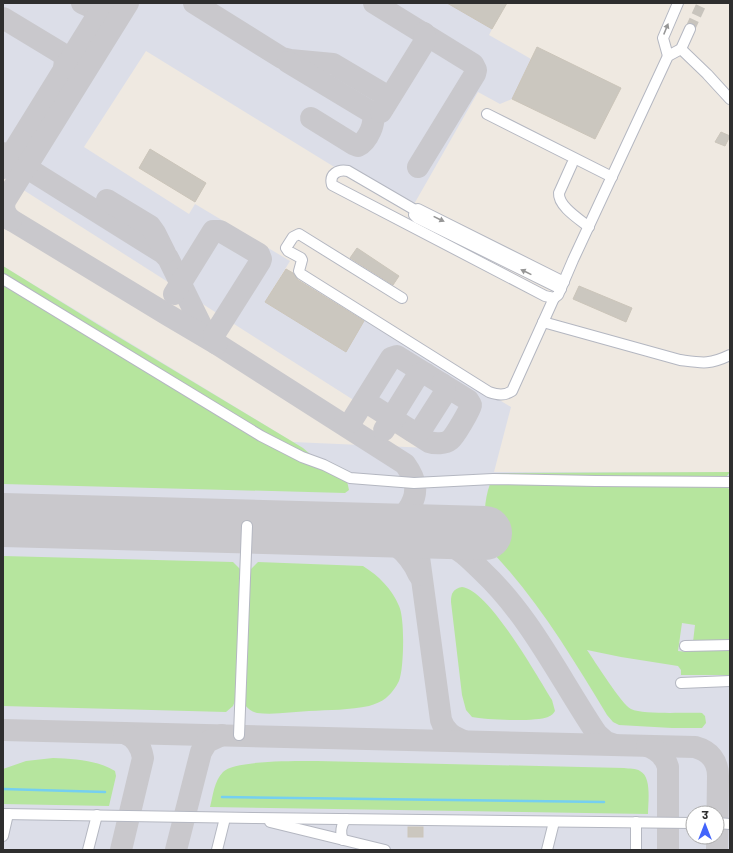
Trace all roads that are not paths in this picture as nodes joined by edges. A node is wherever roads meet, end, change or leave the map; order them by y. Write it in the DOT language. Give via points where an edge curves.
graph roads {
  1 [pos="678,3"];
  2 [pos="690,28"];
  3 [pos="681,49"];
  4 [pos="668,56"];
  5 [pos="730,99"];
  6 [pos="487,114"];
  7 [pos="572,164"];
  8 [pos="612,177"];
  9 [pos="589,227"];
  10 [pos="3,278"];
  11 [pos="563,285"];
  12 [pos="402,298"];
  13 [pos="554,298"];
  14 [pos="544,322"];
  15 [pos="730,355"];
  16 [pos="730,482"];
  17 [pos="247,526"];
  18 [pos="730,645"];
  19 [pos="685,646"];
  20 [pos="730,681"];
  21 [pos="681,683"];
  22 [pos="239,735"];
  23 [pos="6,814"];
  24 [pos="97,815"];
  25 [pos="225,818"];
  26 [pos="253,818"];
  27 [pos="346,819"];
  28 [pos="554,822"];
  29 [pos="636,822"];
  30 [pos="685,823"];
  31 [pos="3,836"];
  32 [pos="343,840"];
  33 [pos="88,850"];
  34 [pos="216,850"];
  35 [pos="385,850"];
  36 [pos="547,850"];
  37 [pos="636,850"];
  4 -- 1 [label="lane, one-way" via="662,38"];
  2 -- 3 [label="lane"];
  3 -- 4 [label="lane"];
  3 -- 5 [label="lane"];
  4 -- 8 [label="lane"];
  6 -- 8 [label="lane"];
  7 -- 9 [label="lane" via="559,197 561,203"];
  8 -- 9 [label="lane"];
  9 -- 11 [label="lane"];
  10 -- 16 [label="lane" via="261,436 302,458 350,478 414,483 493,479"];
  11 -- 13 [label="lane"];
  11 -- 13 [label="lane" via="418,209 415,210 348,171 336,172 332,177 332,185 545,296"];
  12 -- 14 [label="lane" via="299,234 293,237 286,248 301,258 298,268 301,274 490,392 506,395 512,391"];
  13 -- 14 [label="lane"];
  14 -- 15 [label="lane" via="680,360 703,364"];
  17 -- 22 [label="lane"];
  18 -- 19 [label="lane"];
  20 -- 21 [label="lane"];
  23 -- 24 [label="lane"];
  23 -- 31 [label="lane"];
  24 -- 25 [label="lane"];
  24 -- 33 [label="lane"];
  25 -- 26 [label="lane"];
  25 -- 34 [label="lane"];
  26 -- 27 [label="lane"];
  26 -- 32 [label="lane"];
  27 -- 28 [label="lane"];
  27 -- 32 [label="lane" via="341,832"];
  28 -- 29 [label="lane"];
  28 -- 36 [label="lane"];
  29 -- 30 [label="lane"];
  29 -- 37 [label="lane"];
  32 -- 35 [label="lane"];
}
